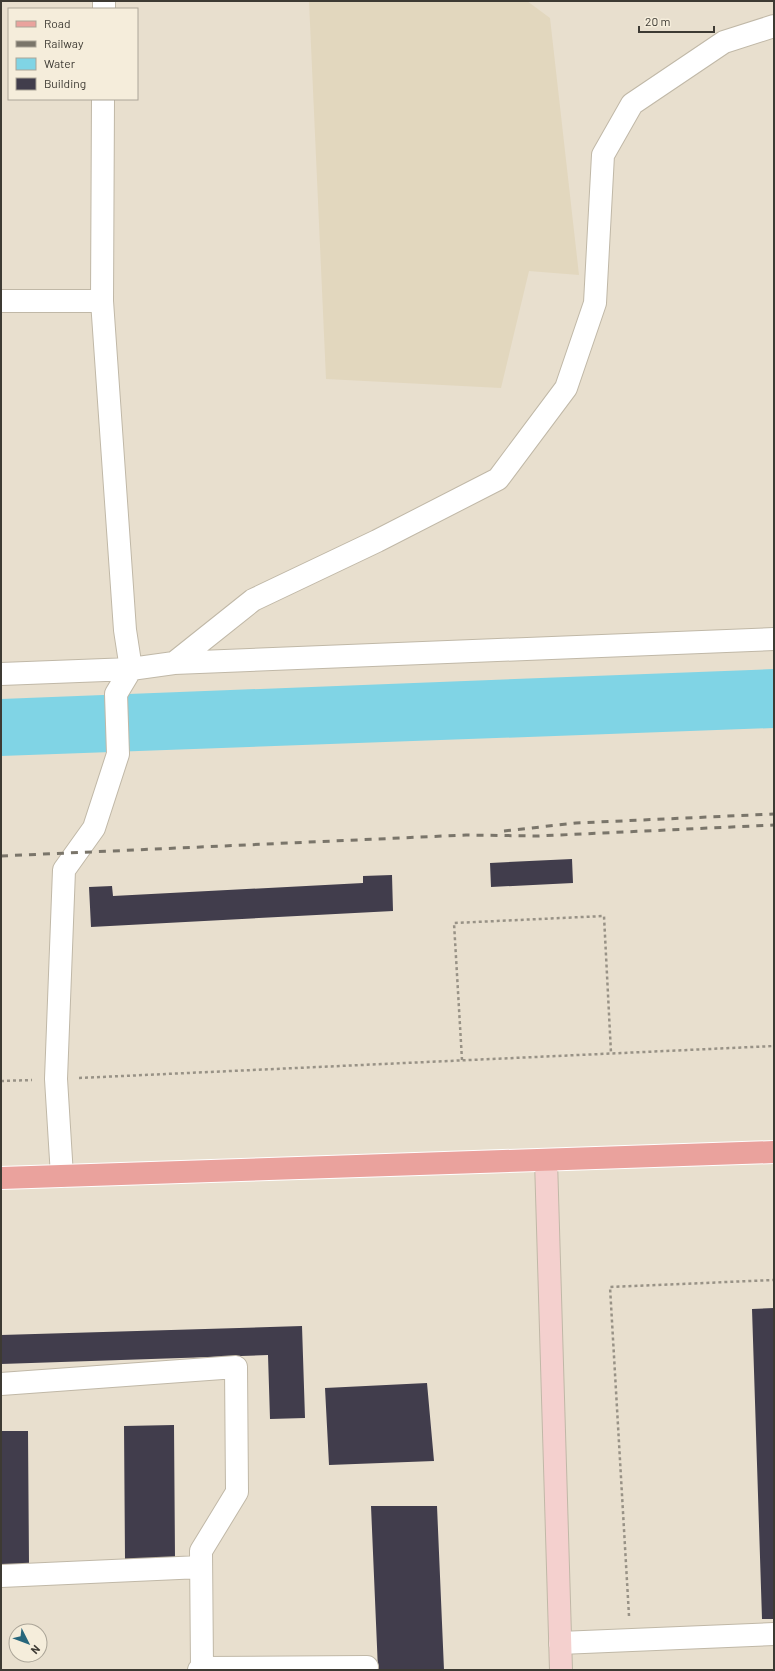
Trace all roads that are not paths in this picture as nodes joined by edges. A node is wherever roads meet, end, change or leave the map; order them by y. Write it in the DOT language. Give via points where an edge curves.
graph roads {
  1 [pos="774,26"];
  2 [pos="103,100"];
  3 [pos="1,301"];
  4 [pos="102,301"];
  5 [pos="774,639"];
  6 [pos="174,663"];
  7 [pos="131,669"];
  8 [pos="1,674"];
  9 [pos="774,1152"];
  10 [pos="546,1160"];
  11 [pos="62,1176"];
  12 [pos="1,1178"];
  13 [pos="1,1384"];
  14 [pos="201,1567"];
  15 [pos="1,1576"];
  16 [pos="774,1634"];
  17 [pos="560,1644"];
  18 [pos="367,1667"];
  19 [pos="200,1669"];
  20 [pos="561,1670"];
  1 -- 6 [label="street" via="724,42 632,104 603,155 595,303 566,388 498,479 377,541 253,600"];
  2 -- 4 [label="street"];
  3 -- 4 [label="street"];
  4 -- 7 [label="street" via="124,622"];
  5 -- 6 [label="street"];
  6 -- 7 [label="street"];
  7 -- 8 [label="street"];
  7 -- 11 [label="street" via="116,694 118,754 94,828 64,870 56,1079"];
  9 -- 10 [label="main road"];
  10 -- 11 [label="main road"];
  10 -- 17 [label="street"];
  11 -- 12 [label="main road"];
  13 -- 14 [label="street" via="236,1367 237,1492 201,1551"];
  14 -- 15 [label="street"];
  14 -- 19 [label="street"];
  16 -- 17 [label="street"];
  17 -- 20 [label="street"];
  18 -- 19 [label="street"];
}
